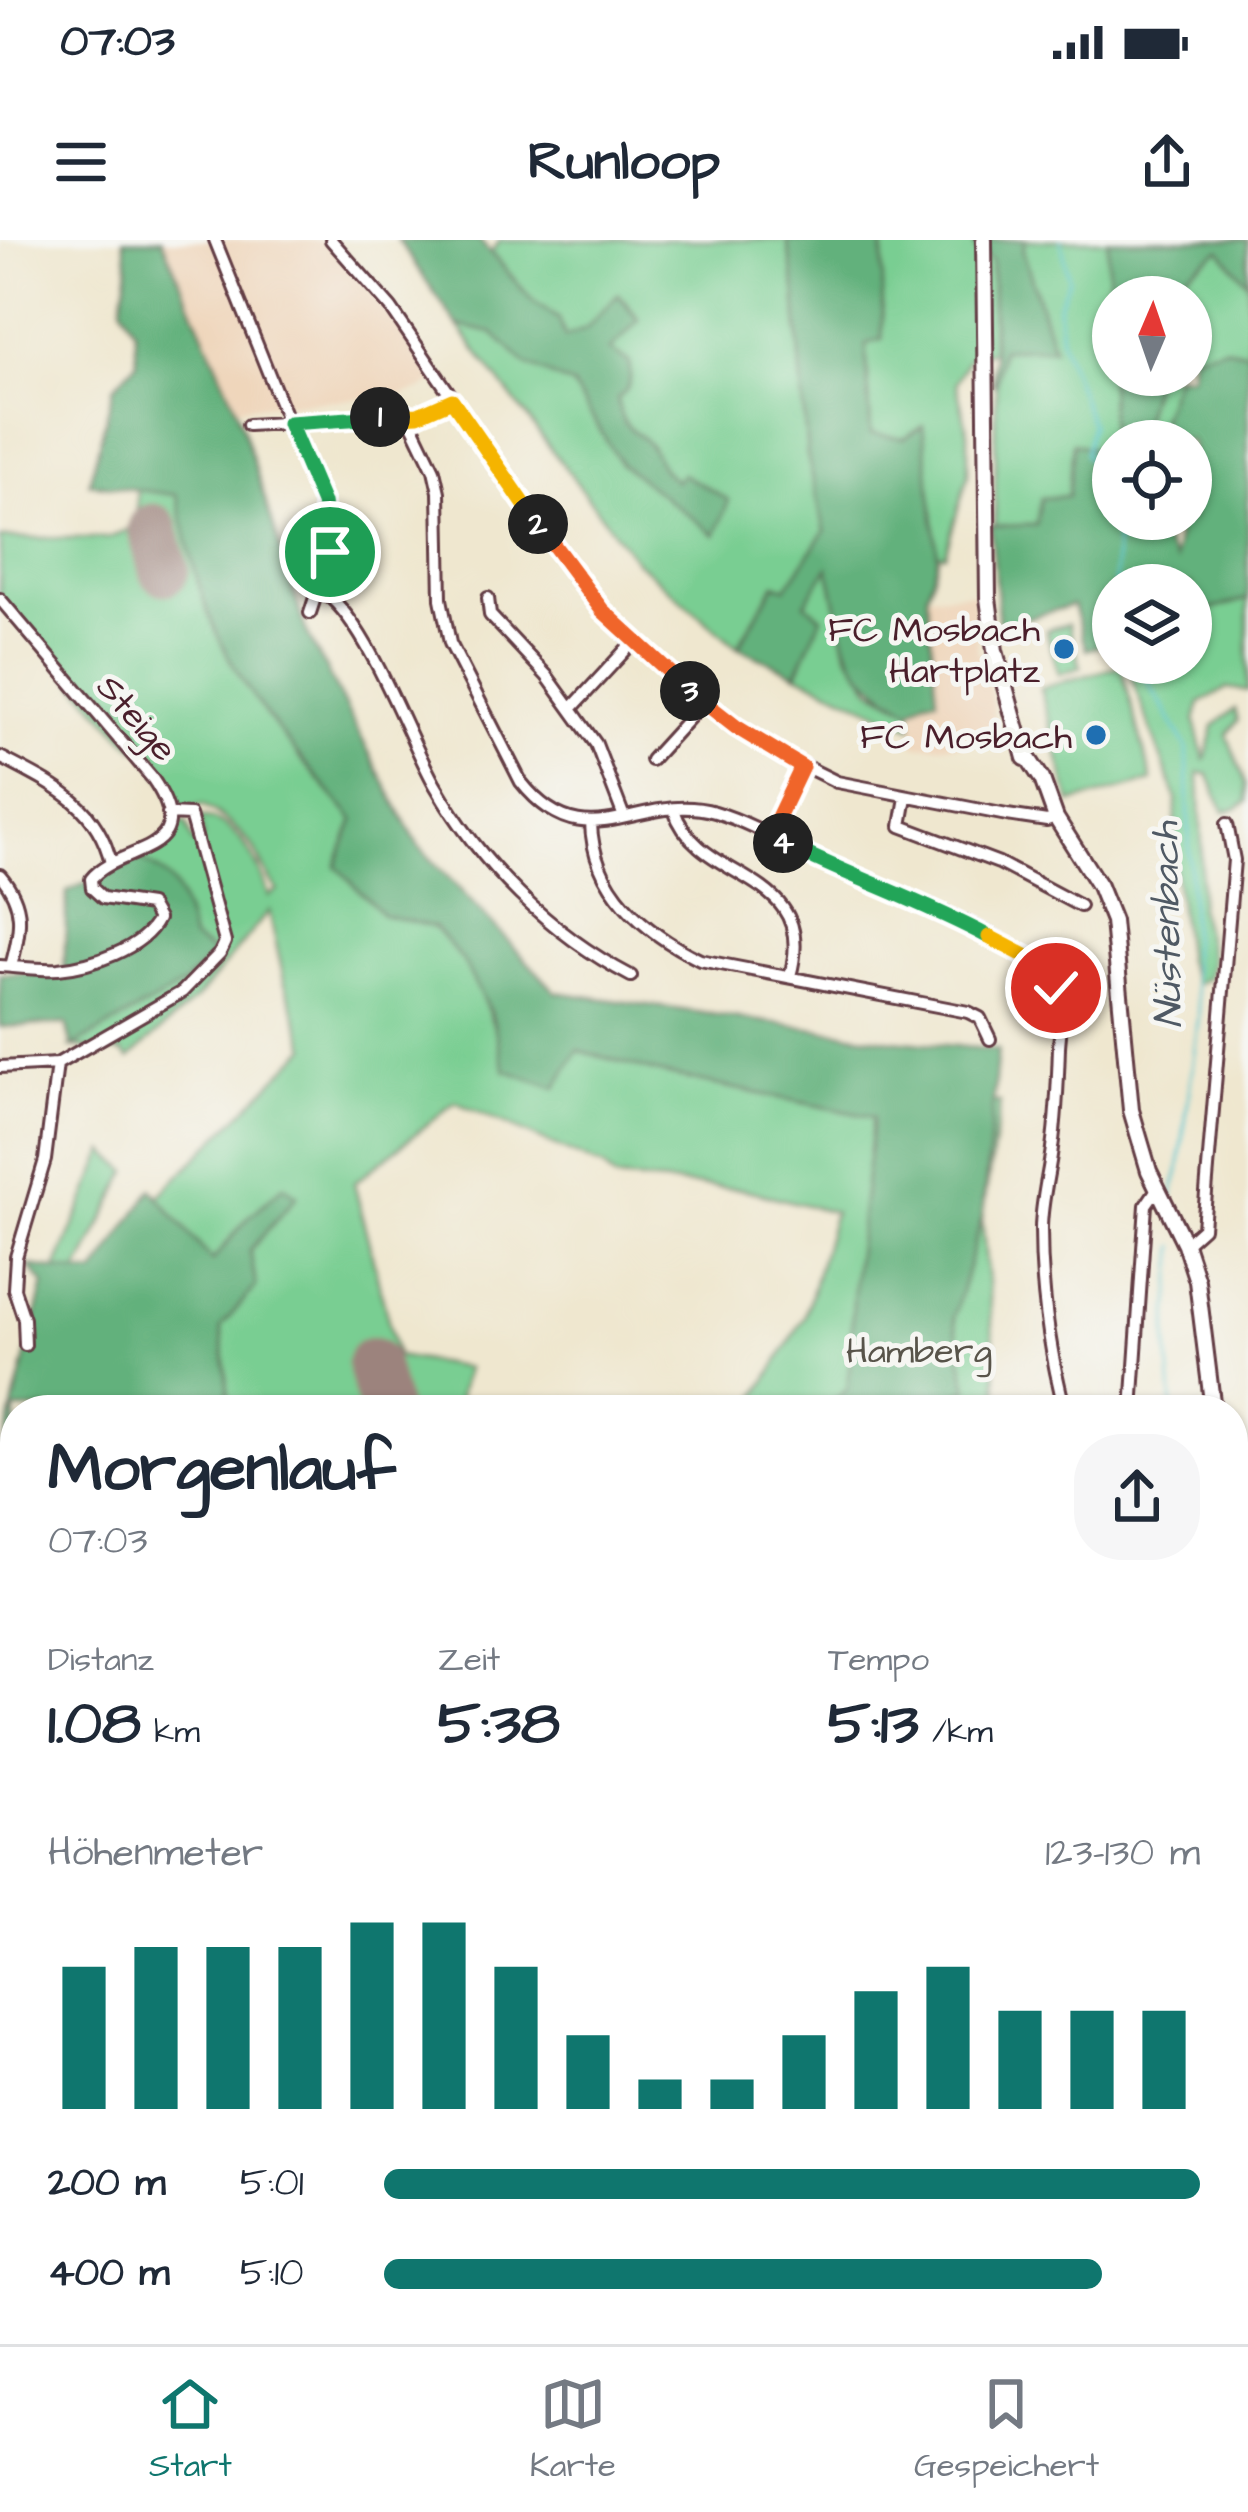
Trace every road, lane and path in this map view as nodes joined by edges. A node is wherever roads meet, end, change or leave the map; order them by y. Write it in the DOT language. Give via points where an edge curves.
graph roads {
  1 [pos="215,240"];
  2 [pos="332,240"];
  3 [pos="984,240"];
  4 [pos="452,400"];
  5 [pos="408,416"];
  6 [pos="289,423"];
  7 [pos="248,425"];
  8 [pos="319,589"];
  9 [pos="488,598"];
  10 [pos="0,599"];
  11 [pos="310,613"];
  12 [pos="633,642"];
  13 [pos="704,703"];
  14 [pos="572,709"];
  15 [pos="0,757"];
  16 [pos="651,760"];
  17 [pos="802,767"];
  18 [pos="906,797"];
  19 [pos="674,810"];
  20 [pos="169,814"];
  21 [pos="624,818"];
  22 [pos="1056,818"];
  23 [pos="590,822"];
  24 [pos="1228,824"];
  25 [pos="769,836"];
  26 [pos="111,863"];
  27 [pos="0,875"];
  28 [pos="1080,906"];
  29 [pos="5,966"];
  30 [pos="631,976"];
  31 [pos="790,976"];
  32 [pos="990,1039"];
  33 [pos="57,1064"];
  34 [pos="0,1067"];
  35 [pos="1157,1190"];
  36 [pos="1185,1244"];
  37 [pos="25,1345"];
  38 [pos="1061,1395"];
  39 [pos="1133,1395"];
  40 [pos="1211,1395"];
  1 -- 6 [label="street"];
  2 -- 4 [label="street" via="391,308"];
  3 -- 22 [label="main road" via="988,598 1024,752"];
  4 -- 5 [label="street"];
  4 -- 12 [label="street" via="580,584"];
  5 -- 6 [label="street"];
  5 -- 23 [label="street" via="439,492 450,644 521,782 562,818"];
  6 -- 7 [label="street"];
  6 -- 8 [label="street" via="330,534"];
  8 -- 11 [label="street"];
  8 -- 30 [label="street" via="358,634 436,786 492,867 551,923"];
  9 -- 14 [label="street" via="490,615"];
  10 -- 20 [label="street, Steige" via="152,778"];
  12 -- 13 [label="street"];
  12 -- 14 [label="street"];
  13 -- 16 [label="street"];
  13 -- 17 [label="street"];
  14 -- 21 [label="street" via="596,744"];
  15 -- 26 [label="street" via="82,808 98,824"];
  17 -- 18 [label="street"];
  17 -- 25 [label="street"];
  18 -- 22 [label="street"];
  18 -- 28 [label="street" via="901,826 999,863"];
  19 -- 21 [label="street"];
  19 -- 25 [label="street" via="718,812"];
  19 -- 31 [label="street" via="701,847 789,913 796,933"];
  20 -- 26 [label="street, Steige" via="160,840"];
  20 -- 33 [label="street" via="190,815 225,942 182,992"];
  21 -- 23 [label="street"];
  22 -- 35 [label="main road" via="1113,921 1131,1110"];
  23 -- 31 [label="street" via="608,881 646,929 700,960"];
  24 -- 36 [label="street" via="1234,860 1204,1228"];
  25 -- 38 [label="street" via="920,901 1035,961 1052,980 1061,1005 1058,1086 1041,1228"];
  26 -- 29 [label="street" via="93,875 92,888 103,898 150,905 158,919 152,931 79,964"];
  27 -- 29 [label="street" via="22,914"];
  31 -- 32 [label="street" via="968,1012"];
  33 -- 34 [label="street"];
  33 -- 37 [label="street" via="45,1160 16,1257"];
  35 -- 36 [label="main road"];
  35 -- 39 [label="street" via="1147,1205"];
  36 -- 40 [label="main road"];
}
